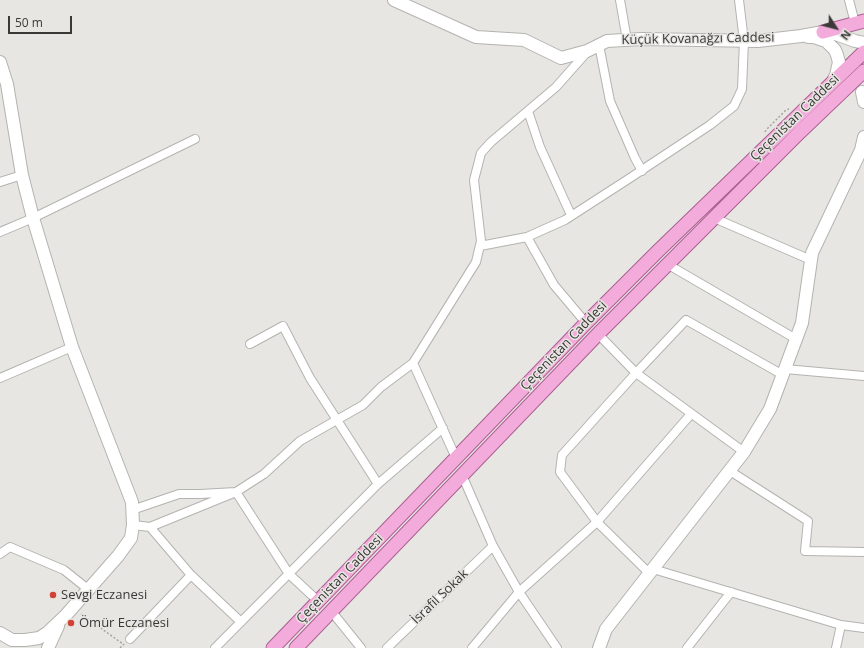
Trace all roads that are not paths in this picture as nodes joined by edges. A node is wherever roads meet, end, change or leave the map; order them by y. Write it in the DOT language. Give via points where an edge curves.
graph roads {
  1 [pos="394,0"];
  2 [pos="620,0"];
  3 [pos="739,0"];
  4 [pos="849,0"];
  5 [pos="860,22"];
  6 [pos="823,32"];
  7 [pos="801,36"];
  8 [pos="627,40"];
  9 [pos="744,41"];
  10 [pos="864,43"];
  11 [pos="599,45"];
  12 [pos="587,51"];
  13 [pos="864,52"];
  14 [pos="0,62"];
  15 [pos="864,71"];
  16 [pos="833,81"];
  17 [pos="528,111"];
  18 [pos="864,137"];
  19 [pos="195,139"];
  20 [pos="642,171"];
  21 [pos="22,175"];
  22 [pos="0,182"];
  23 [pos="571,216"];
  24 [pos="32,218"];
  25 [pos="714,218"];
  26 [pos="0,232"];
  27 [pos="526,237"];
  28 [pos="480,246"];
  29 [pos="811,260"];
  30 [pos="667,264"];
  31 [pos="586,323"];
  32 [pos="598,334"];
  33 [pos="796,340"];
  34 [pos="250,344"];
  35 [pos="72,347"];
  36 [pos="412,363"];
  37 [pos="784,372"];
  38 [pos="636,373"];
  39 [pos="864,376"];
  40 [pos="0,378"];
  41 [pos="691,414"];
  42 [pos="337,420"];
  43 [pos="443,428"];
  44 [pos="744,452"];
  45 [pos="456,458"];
  46 [pos="730,471"];
  47 [pos="462,475"];
  48 [pos="378,484"];
  49 [pos="236,492"];
  50 [pos="132,510"];
  51 [pos="597,522"];
  52 [pos="133,526"];
  53 [pos="150,527"];
  54 [pos="493,546"];
  55 [pos="864,552"];
  56 [pos="0,554"];
  57 [pos="651,572"];
  58 [pos="289,574"];
  59 [pos="191,575"];
  60 [pos="89,590"];
  61 [pos="519,592"];
  62 [pos="732,592"];
  63 [pos="318,601"];
  64 [pos="69,612"];
  65 [pos="332,612"];
  66 [pos="241,622"];
  67 [pos="841,625"];
  68 [pos="864,628"];
  69 [pos="0,633"];
  70 [pos="0,638"];
  71 [pos="130,639"];
  72 [pos="7,648"];
  73 [pos="48,648"];
  74 [pos="215,648"];
  75 [pos="273,648"];
  76 [pos="296,648"];
  77 [pos="361,648"];
  78 [pos="387,648"];
  79 [pos="472,648"];
  80 [pos="557,648"];
  81 [pos="599,648"];
  82 [pos="687,648"];
  83 [pos="836,648"];
  1 -- 12 [label="street, Küçük Kovanağzı Caddesi" via="476,37 524,40 561,58"];
  2 -- 8 [label="street"];
  3 -- 9 [label="street"];
  4 -- 5 [label="street"];
  5 -- 6 [label="main road"];
  6 -- 7 [label="street, Küçük Kovanağzı Caddesi"];
  6 -- 10 [label="street, Küçük Kovanağzı Caddesi"];
  7 -- 9 [label="street, Küçük Kovanağzı Caddesi"];
  7 -- 16 [label="street, Küçük Kovanağzı Caddesi" via="826,41 835,50 838,62"];
  8 -- 9 [label="street, Küçük Kovanağzı Caddesi"];
  8 -- 11 [label="street, Küçük Kovanağzı Caddesi" via="607,41"];
  9 -- 20 [label="street" via="742,88 734,106"];
  11 -- 12 [label="street, Küçük Kovanağzı Caddesi"];
  11 -- 20 [label="street" via="610,101"];
  12 -- 17 [label="street" via="556,87"];
  13 -- 16 [label="main road, Çeçenistan Caddesi"];
  14 -- 21 [label="street" via="7,84"];
  15 -- 25 [label="main road, Çeçenistan Caddesi"];
  16 -- 31 [label="main road, Çeçenistan Caddesi"];
  17 -- 23 [label="street" via="540,147"];
  17 -- 28 [label="street" via="491,142 481,154 474,180"];
  18 -- 29 [label="street" via="861,150"];
  19 -- 24 [label="street"];
  20 -- 23 [label="street"];
  21 -- 22 [label="street"];
  21 -- 24 [label="street"];
  23 -- 27 [label="street"];
  24 -- 26 [label="street"];
  24 -- 35 [label="street"];
  25 -- 29 [label="street"];
  25 -- 30 [label="main road, Çeçenistan Caddesi"];
  27 -- 28 [label="street"];
  27 -- 31 [label="street" via="554,285"];
  28 -- 36 [label="street" via="476,262"];
  29 -- 33 [label="street" via="802,323"];
  30 -- 32 [label="main road, Çeçenistan Caddesi"];
  30 -- 33 [label="street"];
  31 -- 45 [label="main road, Çeçenistan Caddesi"];
  32 -- 38 [label="street"];
  32 -- 47 [label="main road, Çeçenistan Caddesi"];
  33 -- 37 [label="street"];
  34 -- 42 [label="street" via="283,326 310,378"];
  35 -- 40 [label="street"];
  35 -- 50 [label="street" via="132,502"];
  36 -- 42 [label="street" via="363,405"];
  36 -- 43 [label="street"];
  37 -- 38 [label="street" via="686,320"];
  37 -- 39 [label="street"];
  37 -- 44 [label="street" via="770,409"];
  38 -- 41 [label="street"];
  38 -- 51 [label="street" via="562,456 560,472"];
  41 -- 44 [label="street"];
  41 -- 51 [label="street"];
  42 -- 48 [label="street"];
  42 -- 49 [label="street" via="300,441 264,474"];
  43 -- 45 [label="street"];
  43 -- 48 [label="street"];
  44 -- 46 [label="street"];
  45 -- 63 [label="main road, Çeçenistan Caddesi"];
  46 -- 55 [label="street" via="808,520 805,551"];
  46 -- 57 [label="street"];
  47 -- 54 [label="street"];
  47 -- 65 [label="main road, Çeçenistan Caddesi"];
  48 -- 58 [label="street"];
  49 -- 50 [label="street" via="179,494"];
  49 -- 53 [label="street"];
  49 -- 58 [label="street"];
  50 -- 52 [label="street"];
  51 -- 57 [label="street"];
  51 -- 61 [label="street"];
  52 -- 53 [label="street"];
  52 -- 60 [label="street" via="131,538"];
  53 -- 59 [label="street"];
  54 -- 61 [label="street"];
  54 -- 78 [label="street, İsrafil Sokak"];
  56 -- 60 [label="street" via="10,547 64,570"];
  57 -- 62 [label="street"];
  57 -- 81 [label="street" via="606,629"];
  58 -- 63 [label="street"];
  58 -- 66 [label="street"];
  59 -- 66 [label="street"];
  59 -- 71 [label="street"];
  60 -- 64 [label="street"];
  61 -- 79 [label="street"];
  61 -- 80 [label="street"];
  62 -- 67 [label="street"];
  62 -- 82 [label="street"];
  63 -- 75 [label="main road, Çeçenistan Caddesi"];
  64 -- 69 [label="street" via="48,633 39,638 12,640"];
  64 -- 73 [label="street" via="57,628"];
  65 -- 76 [label="main road, Çeçenistan Caddesi"];
  65 -- 77 [label="street"];
  66 -- 74 [label="street"];
  67 -- 68 [label="street"];
  67 -- 83 [label="street"];
  70 -- 72 [label="street"];
}
